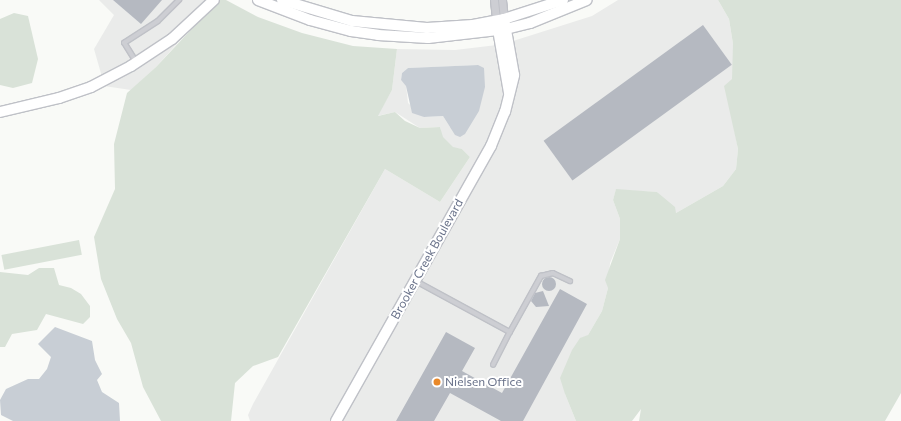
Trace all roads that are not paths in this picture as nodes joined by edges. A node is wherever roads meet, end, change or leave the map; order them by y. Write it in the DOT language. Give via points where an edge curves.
graph roads {
  1 [pos="179,0"];
  2 [pos="214,0"];
  3 [pos="258,0"];
  4 [pos="282,0"];
  5 [pos="494,0"];
  6 [pos="502,0"];
  7 [pos="563,0"];
  8 [pos="587,0"];
  9 [pos="501,25"];
  10 [pos="136,63"];
  11 [pos="0,112"];
  12 [pos="415,280"];
  13 [pos="570,281"];
  14 [pos="510,332"];
  15 [pos="493,365"];
  16 [pos="336,421"];
  1 -- 10 [label="lane" via="158,21 124,43"];
  2 -- 10 [label="street" via="172,39"];
  3 -- 9 [label="street" via="310,20 378,35 428,38"];
  4 -- 9 [label="street" via="334,17 386,26 444,28"];
  5 -- 9 [label="street, Brooker Creek Boulevard"];
  6 -- 9 [label="street, Brooker Creek Boulevard"];
  7 -- 9 [label="street"];
  8 -- 9 [label="street" via="549,16"];
  9 -- 12 [label="street, Brooker Creek Boulevard" via="508,93 505,112 490,146"];
  10 -- 11 [label="street" via="91,87 59,98"];
  12 -- 14 [label="lane"];
  12 -- 16 [label="street, Brooker Creek Boulevard"];
  13 -- 14 [label="lane" via="553,273 541,276"];
  14 -- 15 [label="lane"];
}
